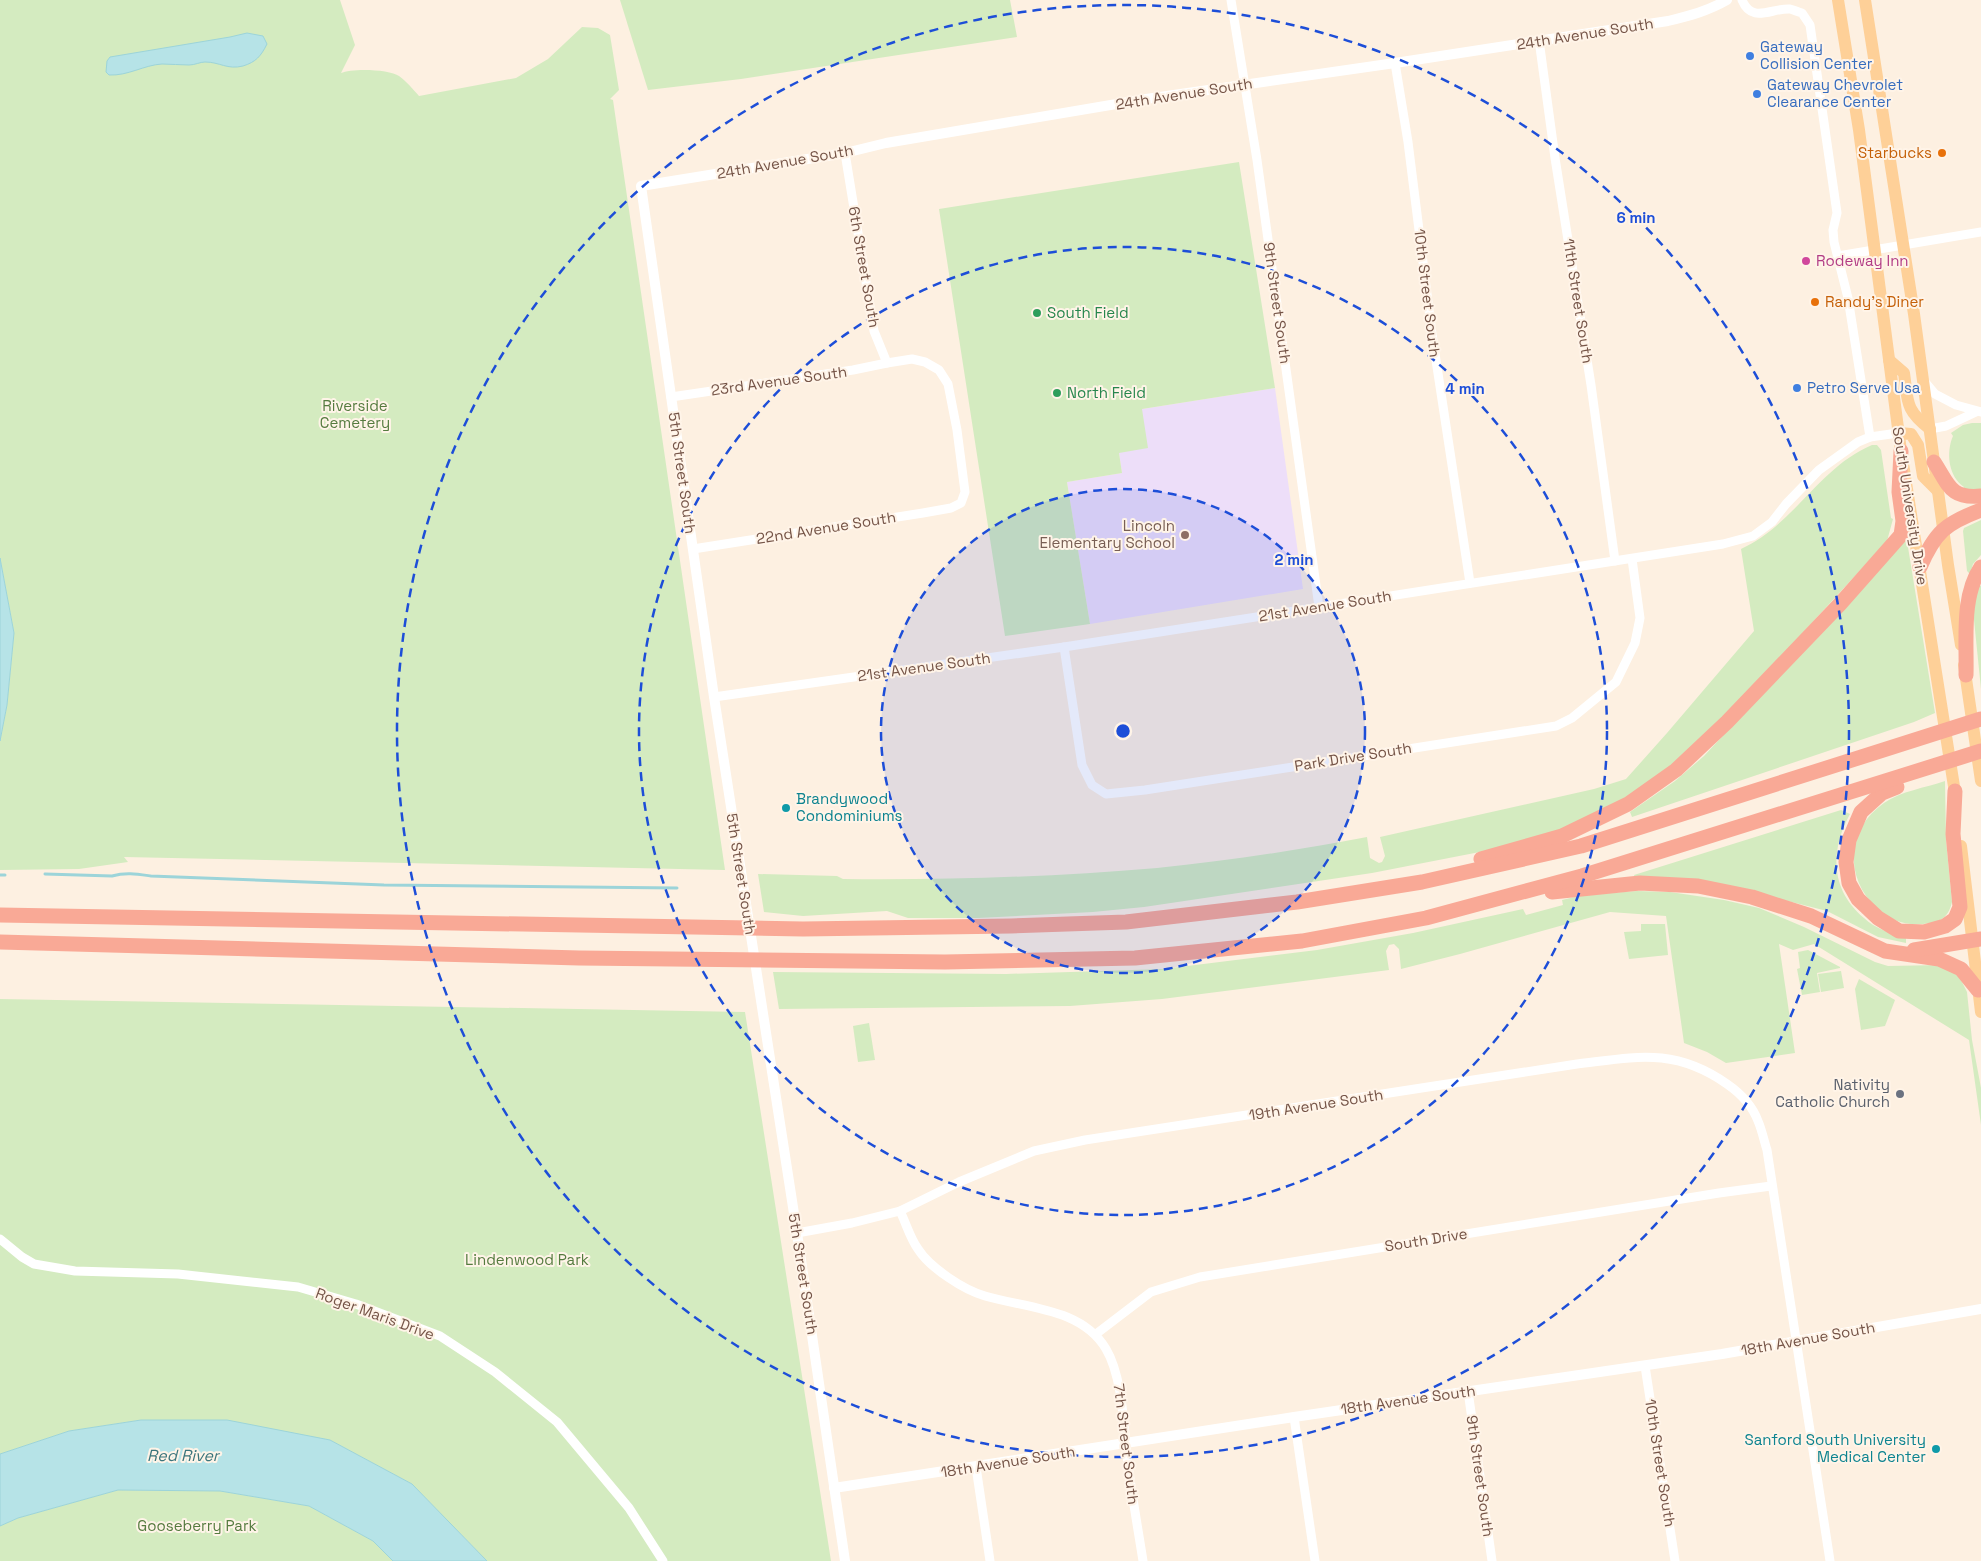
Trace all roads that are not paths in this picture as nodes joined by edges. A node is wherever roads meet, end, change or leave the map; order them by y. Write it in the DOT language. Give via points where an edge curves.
graph roads {
  1 [pos="1231,0"];
  2 [pos="1726,0"];
  3 [pos="1742,0"];
  4 [pos="1838,0"];
  5 [pos="1865,0"];
  6 [pos="1539,40"];
  7 [pos="1395,63"];
  8 [pos="1245,85"];
  9 [pos="845,152"];
  10 [pos="640,186"];
  11 [pos="1981,232"];
  12 [pos="1903,246"];
  13 [pos="1874,250"];
  14 [pos="1838,256"];
  15 [pos="1889,360"];
  16 [pos="887,363"];
  17 [pos="1924,380"];
  18 [pos="671,397"];
  19 [pos="1979,412"];
  20 [pos="1930,429"];
  21 [pos="1898,433"];
  22 [pos="1870,437"];
  23 [pos="1901,451"];
  24 [pos="1934,462"];
  25 [pos="1938,492"];
  26 [pos="1981,496"];
  27 [pos="1981,510"];
  28 [pos="1943,529"];
  29 [pos="693,548"];
  30 [pos="1632,559"];
  31 [pos="1615,561"];
  32 [pos="1920,567"];
  33 [pos="1981,567"];
  34 [pos="1470,583"];
  35 [pos="1319,607"];
  36 [pos="1064,647"];
  37 [pos="1966,675"];
  38 [pos="714,697"];
  39 [pos="1981,710"];
  40 [pos="1981,719"];
  41 [pos="1917,739"];
  42 [pos="1981,753"];
  43 [pos="1933,769"];
  44 [pos="1981,781"];
  45 [pos="1955,790"];
  46 [pos="1375,890"];
  47 [pos="1503,898"];
  48 [pos="0,916"];
  49 [pos="1977,940"];
  50 [pos="0,942"];
  51 [pos="1903,953"];
  52 [pos="1980,995"];
  53 [pos="1981,1012"];
  54 [pos="1771,1186"];
  55 [pos="900,1211"];
  56 [pos="797,1233"];
  57 [pos="0,1239"];
  58 [pos="1981,1309"];
  59 [pos="1096,1334"];
  60 [pos="1796,1341"];
  61 [pos="1645,1366"];
  62 [pos="1468,1391"];
  63 [pos="1294,1417"];
  64 [pos="1126,1444"];
  65 [pos="976,1467"];
  66 [pos="834,1488"];
  67 [pos="663,1561"];
  68 [pos="845,1561"];
  69 [pos="990,1561"];
  70 [pos="1142,1561"];
  71 [pos="1315,1561"];
  72 [pos="1492,1561"];
  73 [pos="1675,1561"];
  74 [pos="1830,1561"];
  1 -- 8 [label="street, 9th Street South"];
  2 -- 6 [label="street, 24th Avenue South" via="1692,16"];
  3 -- 14 [label="street" via="1746,9 1754,14 1791,9 1802,13 1810,25 1837,213 1833,230"];
  4 -- 13 [label="main road, South University Drive"];
  5 -- 12 [label="main road, South University Drive"];
  6 -- 7 [label="street, 24th Avenue South"];
  6 -- 31 [label="street, 11th Street South"];
  7 -- 8 [label="street, 24th Avenue South"];
  7 -- 34 [label="street, 10th Street South"];
  8 -- 9 [label="street, 24th Avenue South" via="1146,99"];
  8 -- 35 [label="street, 9th Street South"];
  9 -- 10 [label="street, 24th Avenue South"];
  9 -- 16 [label="street, 6th Street South" via="874,331"];
  10 -- 18 [label="street, 5th Street South"];
  11 -- 12 [label="street"];
  12 -- 13 [label="street"];
  12 -- 17 [label="main road, South University Drive"];
  13 -- 14 [label="street"];
  13 -- 15 [label="main road, South University Drive"];
  14 -- 22 [label="street" via="1848,298"];
  15 -- 20 [label="main road" via="1904,373 1909,408"];
  15 -- 21 [label="main road, South University Drive"];
  16 -- 18 [label="street, 23rd Avenue South"];
  16 -- 29 [label="street, 22nd Avenue South" via="912,359 925,362 939,370 948,384 965,492 961,503 923,513"];
  17 -- 19 [label="street" via="1935,394"];
  17 -- 20 [label="main road, South University Drive"];
  18 -- 29 [label="street, 5th Street South"];
  19 -- 20 [label="street"];
  20 -- 24 [label="main road, South University Drive"];
  21 -- 22 [label="street, 21st Avenue South"];
  21 -- 23 [label="main road, South University Drive"];
  21 -- 25 [label="main road" via="1911,434 1918,445 1923,476"];
  22 -- 30 [label="street, 21st Avenue South" via="1819,470 1772,522 1753,536"];
  23 -- 32 [label="main road, South University Drive"];
  23 -- 46 [label="highway" via="1901,535 1840,604 1727,722 1676,770 1628,804 1562,836"];
  24 -- 25 [label="main road, South University Drive"];
  24 -- 26 [label="highway" via="1956,494"];
  25 -- 28 [label="main road, South University Drive"];
  27 -- 28 [label="highway"];
  28 -- 32 [label="highway" via="1930,545"];
  28 -- 37 [label="main road, South University Drive"];
  29 -- 38 [label="street, 5th Street South"];
  30 -- 31 [label="street, 21st Avenue South"];
  30 -- 36 [label="street, Park Drive South" via="1640,618 1635,643 1616,682 1572,718 1556,726 1146,790 1106,794 1092,786 1082,765"];
  31 -- 34 [label="street, 21st Avenue South"];
  32 -- 45 [label="main road, South University Drive"];
  33 -- 37 [label="highway" via="1973,578 1967,612"];
  34 -- 35 [label="street, 21st Avenue South"];
  35 -- 36 [label="street, 21st Avenue South"];
  36 -- 38 [label="street, 21st Avenue South"];
  37 -- 44 [label="main road, South University Drive"];
  38 -- 56 [label="street, 5th Street South"];
  39 -- 41 [label="highway"];
  40 -- 41 [label="highway"];
  41 -- 46 [label="highway" via="1580,846"];
  42 -- 43 [label="highway"];
  43 -- 45 [label="highway" via="1882,793 1861,812 1849,840 1846,862 1849,883 1858,899 1878,918 1900,931 1924,932 1944,926 1955,919 1960,907 1953,834"];
  43 -- 47 [label="highway"];
  45 -- 49 [label="main road, South University Drive"];
  46 -- 48 [label="highway" via="1126,922 1011,926 719,928"];
  47 -- 50 [label="highway" via="1426,918 1302,940 1135,958 945,962 579,958"];
  47 -- 51 [label="highway" via="1640,883 1698,886 1802,914 1885,951"];
  49 -- 51 [label="highway"];
  49 -- 52 [label="main road, South University Drive"];
  51 -- 52 [label="highway" via="1939,959 1961,969"];
  52 -- 53 [label="main road, South University Drive"];
  54 -- 55 [label="street, 19th Avenue South" via="1767,1150 1758,1120 1742,1094 1695,1065 1673,1058 1632,1057 1085,1140 1034,1151"];
  54 -- 59 [label="street, South Drive" via="1200,1277 1151,1292"];
  54 -- 60 [label="street"];
  55 -- 56 [label="street, 19th Avenue South"];
  55 -- 59 [label="street, 7th Street South" via="918,1249 956,1282 983,1296 1073,1319"];
  56 -- 66 [label="street, 5th Street South"];
  57 -- 67 [label="street, Roger Maris Drive" via="34,1264 75,1271 178,1274 298,1287 356,1304 440,1336 523,1393 557,1422 629,1508"];
  58 -- 60 [label="street, 18th Avenue South"];
  59 -- 64 [label="street, 7th Street South" via="1107,1350 1117,1376"];
  60 -- 61 [label="street, 18th Avenue South"];
  60 -- 74 [label="street"];
  61 -- 62 [label="street, 18th Avenue South"];
  61 -- 73 [label="street, 10th Street South"];
  62 -- 63 [label="street, 18th Avenue South"];
  62 -- 72 [label="street, 9th Street South"];
  63 -- 64 [label="street, 18th Avenue South"];
  63 -- 71 [label="street"];
  64 -- 65 [label="street, 18th Avenue South"];
  64 -- 70 [label="street, 7th Street South"];
  65 -- 66 [label="street, 18th Avenue South"];
  65 -- 69 [label="street"];
  66 -- 68 [label="street, 5th Street South"];
}
